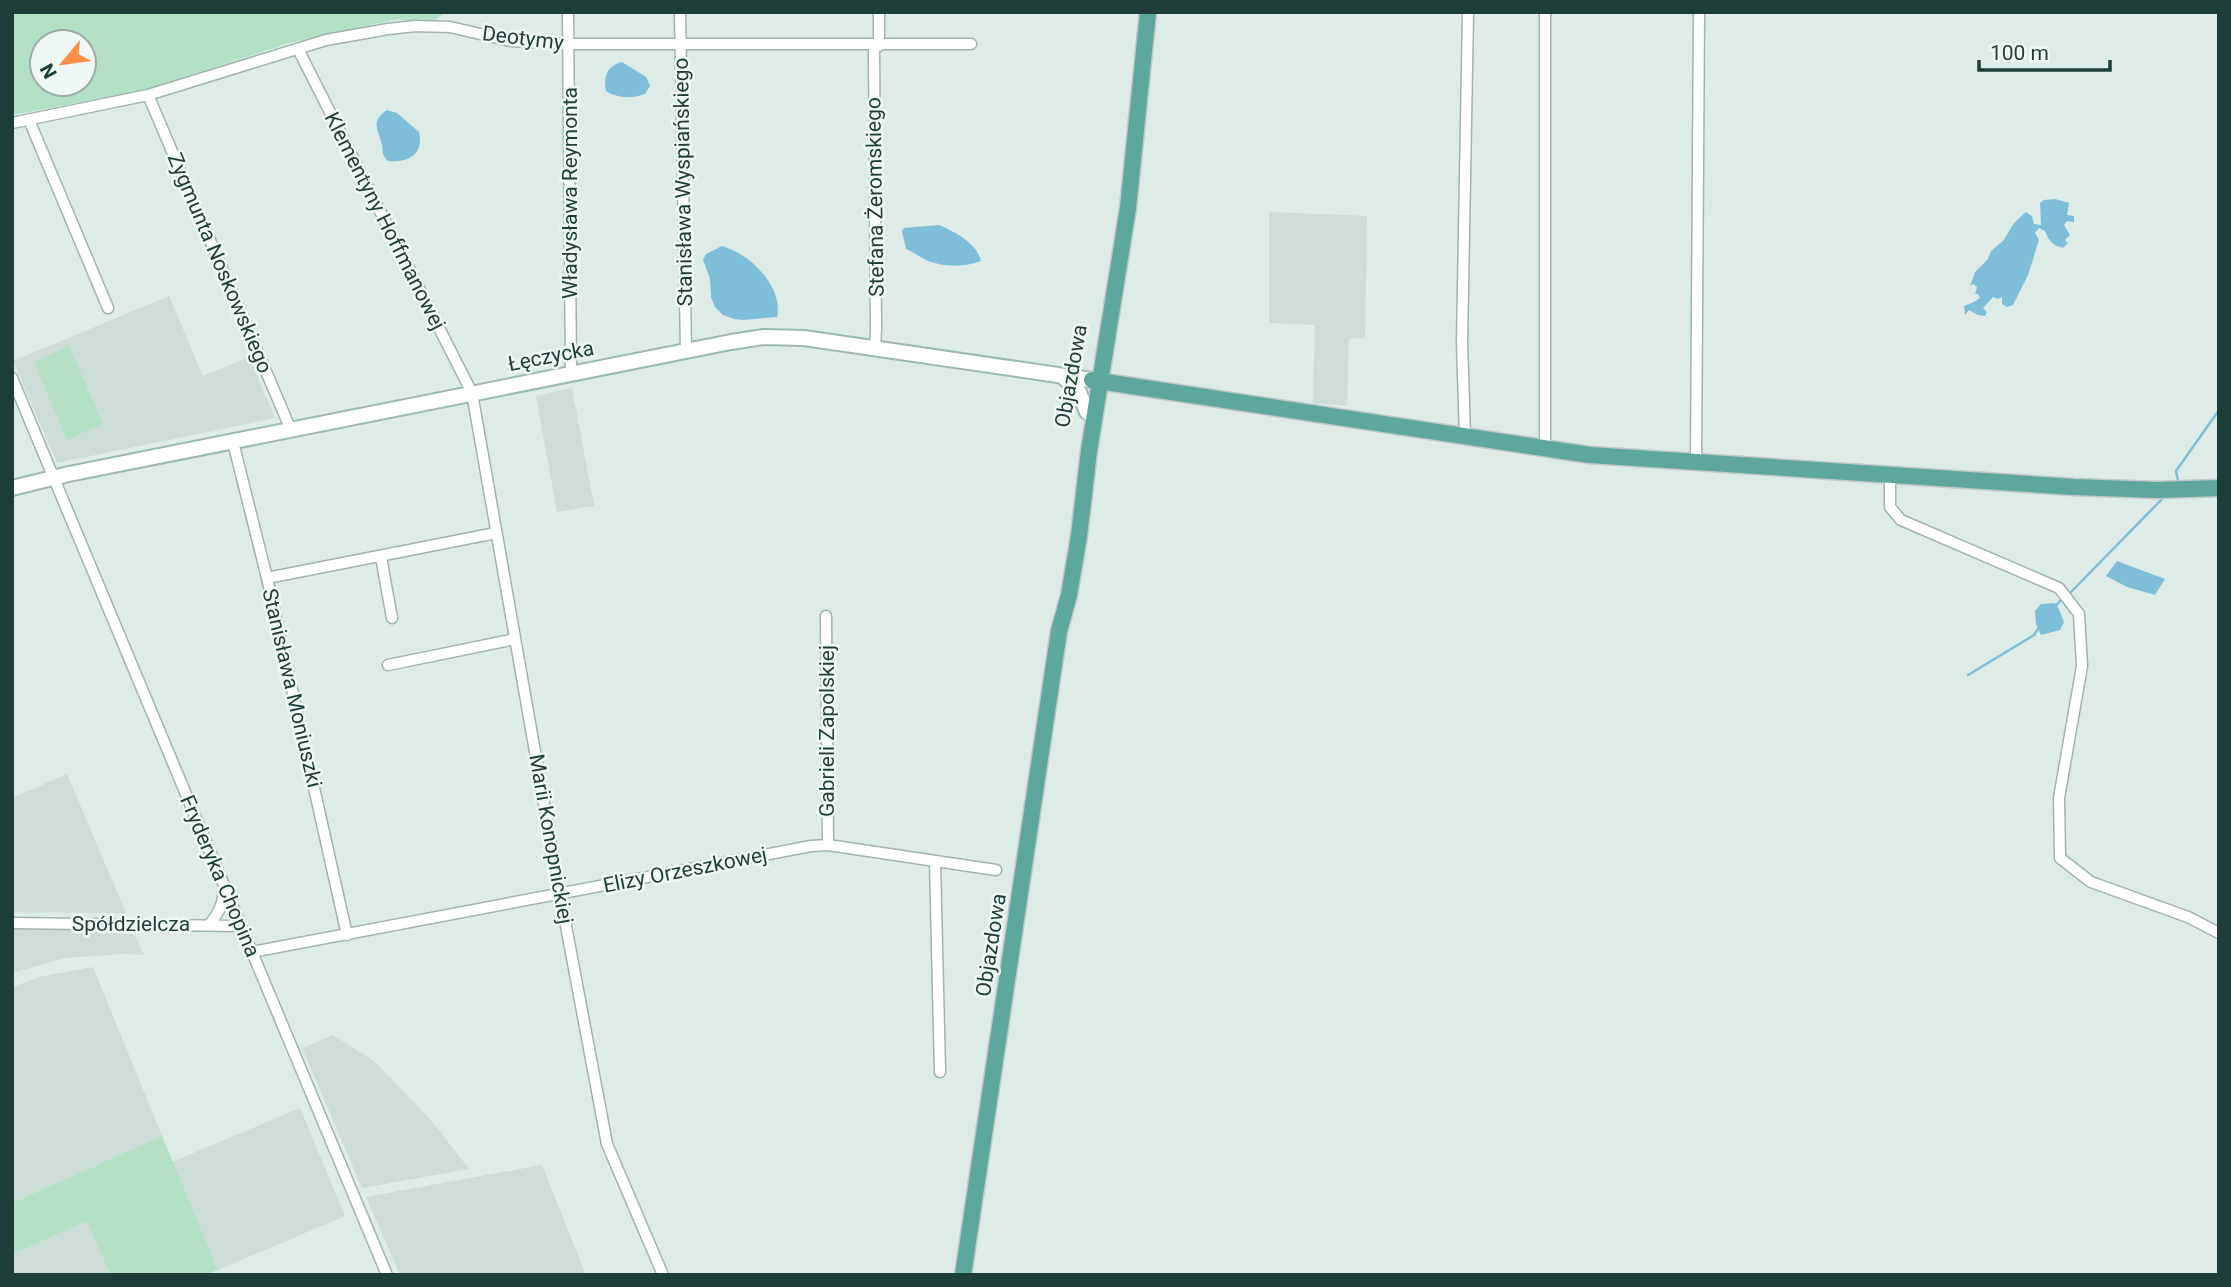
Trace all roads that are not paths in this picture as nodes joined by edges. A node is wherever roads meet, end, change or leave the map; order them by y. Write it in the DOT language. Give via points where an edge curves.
graph roads {
  1 [pos="568,12"];
  2 [pos="680,12"];
  3 [pos="879,12"];
  4 [pos="1148,12"];
  5 [pos="1468,12"];
  6 [pos="1545,12"];
  7 [pos="1699,12"];
  8 [pos="569,44"];
  9 [pos="971,44"];
  10 [pos="681,45"];
  11 [pos="876,46"];
  12 [pos="298,49"];
  13 [pos="148,95"];
  14 [pos="29,120"];
  15 [pos="12,123"];
  16 [pos="108,308"];
  17 [pos="875,348"];
  18 [pos="686,351"];
  19 [pos="571,374"];
  20 [pos="1061,375"];
  21 [pos="12,378"];
  22 [pos="1096,381"];
  23 [pos="472,393"];
  24 [pos="1087,412"];
  25 [pos="291,430"];
  26 [pos="1465,436"];
  27 [pos="233,442"];
  28 [pos="1545,448"];
  29 [pos="1696,463"];
  30 [pos="1891,476"];
  31 [pos="54,477"];
  32 [pos="12,488"];
  33 [pos="2219,488"];
  34 [pos="496,533"];
  35 [pos="381,557"];
  36 [pos="267,578"];
  37 [pos="826,616"];
  38 [pos="392,618"];
  39 [pos="1062,621"];
  40 [pos="515,639"];
  41 [pos="388,666"];
  42 [pos="828,845"];
  43 [pos="934,861"];
  44 [pos="996,870"];
  45 [pos="224,888"];
  46 [pos="560,894"];
  47 [pos="12,923"];
  48 [pos="209,925"];
  49 [pos="240,926"];
  50 [pos="2219,933"];
  51 [pos="347,935"];
  52 [pos="252,952"];
  53 [pos="940,1072"];
  54 [pos="387,1275"];
  55 [pos="663,1275"];
  56 [pos="963,1275"];
  1 -- 8 [label="street, Władysława Reymonta"];
  2 -- 10 [label="street, Stanisława Wyspiańskiego"];
  3 -- 11 [label="street"];
  4 -- 22 [label="main road, Objazdowa" via="1134,140"];
  5 -- 26 [label="street" via="1462,343"];
  6 -- 28 [label="street"];
  7 -- 29 [label="street"];
  8 -- 10 [label="street, Deotymy"];
  8 -- 12 [label="street, Deotymy" via="510,41 450,27 415,26 344,36"];
  8 -- 19 [label="street, Władysława Reymonta"];
  9 -- 11 [label="street, Deotymy"];
  10 -- 11 [label="street, Deotymy"];
  10 -- 18 [label="street, Stanisława Wyspiańskiego"];
  11 -- 17 [label="street, Stefana Żeromskiego"];
  12 -- 13 [label="street, Deotymy"];
  12 -- 23 [label="street, Klementyny Hoffmanowej"];
  13 -- 14 [label="street, Deotymy"];
  13 -- 25 [label="street, Zygmunta Noskowskiego"];
  14 -- 15 [label="street, Deotymy"];
  14 -- 16 [label="street"];
  17 -- 18 [label="street, Łęczycka" via="764,337"];
  17 -- 20 [label="street, Łęczycka"];
  18 -- 19 [label="street, Łęczycka"];
  19 -- 23 [label="street, Łęczycka"];
  20 -- 22 [label="street, Łęczycka"];
  20 -- 24 [label="street" via="1078,390"];
  21 -- 31 [label="street, Fryderyka Chopina"];
  22 -- 24 [label="main road, Objazdowa"];
  22 -- 26 [label="main road"];
  22 -- 39 [label="main road, Objazdowa" via="1073,572"];
  23 -- 25 [label="street, Łęczycka"];
  23 -- 34 [label="street, Marii Konopnickiej"];
  24 -- 39 [label="main road, Objazdowa" via="1072,500"];
  25 -- 27 [label="street, Łęczycka"];
  26 -- 28 [label="main road"];
  27 -- 31 [label="street, Łęczycka"];
  27 -- 36 [label="street, Stanisława Moniuszki"];
  28 -- 29 [label="main road"];
  29 -- 30 [label="main road"];
  30 -- 33 [label="main road" via="2074,487"];
  30 -- 50 [label="street" via="1890,507 1896,516 2059,587 2079,614 2082,666 2059,799 2060,858 2091,882"];
  31 -- 32 [label="street, Łęczycka"];
  31 -- 45 [label="street, Fryderyka Chopina"];
  34 -- 35 [label="street"];
  34 -- 40 [label="street, Marii Konopnickiej"];
  35 -- 36 [label="street"];
  35 -- 38 [label="street"];
  36 -- 51 [label="street, Stanisława Moniuszki"];
  37 -- 42 [label="street, Gabrieli Zapolskiej"];
  39 -- 56 [label="main road, Objazdowa"];
  40 -- 41 [label="street"];
  40 -- 46 [label="street, Marii Konopnickiej"];
  42 -- 43 [label="street, Elizy Orzeszkowej"];
  42 -- 46 [label="street, Elizy Orzeszkowej"];
  43 -- 44 [label="street, Elizy Orzeszkowej"];
  43 -- 53 [label="street"];
  45 -- 48 [label="street, Spółdzielcza" via="223,903"];
  45 -- 49 [label="street, Fryderyka Chopina"];
  46 -- 51 [label="street, Elizy Orzeszkowej"];
  46 -- 55 [label="street, Marii Konopnickiej" via="607,1144"];
  47 -- 48 [label="street, Spółdzielcza"];
  48 -- 49 [label="street"];
  49 -- 52 [label="street, Fryderyka Chopina"];
  51 -- 52 [label="street, Elizy Orzeszkowej"];
  52 -- 54 [label="street, Fryderyka Chopina"];
}
